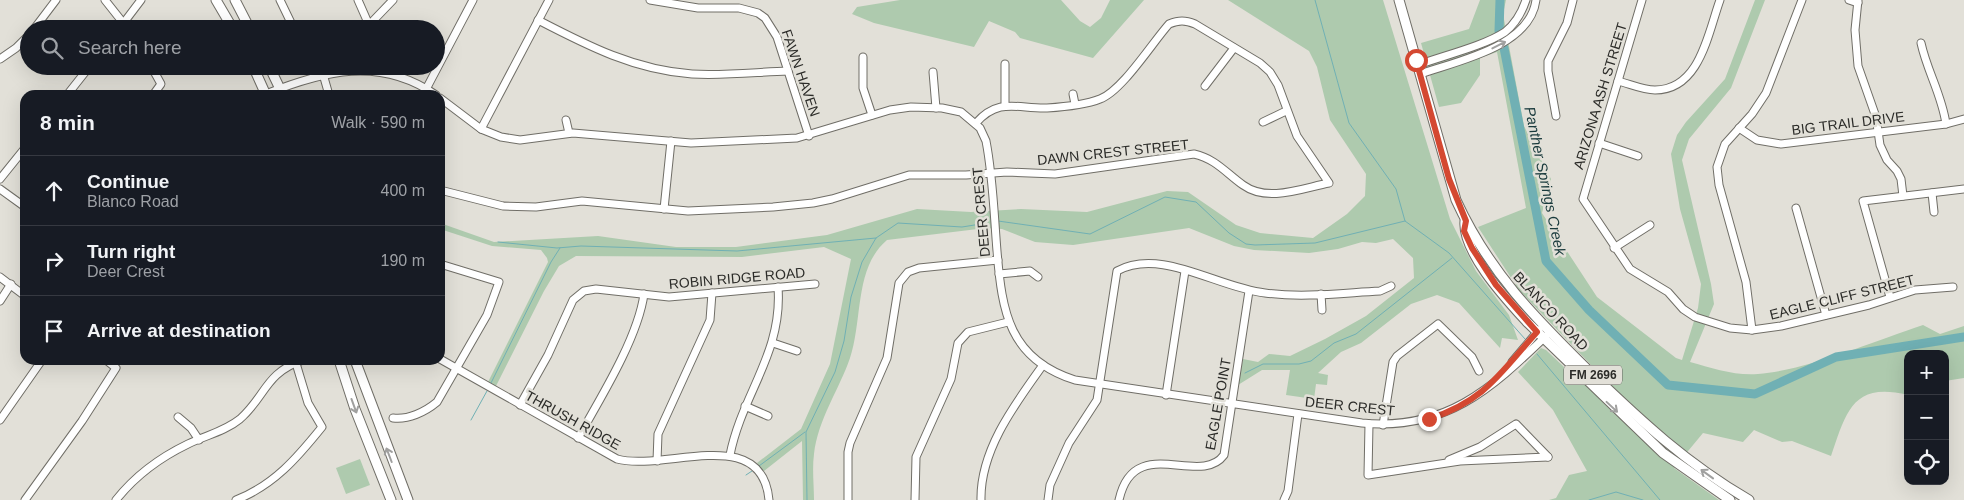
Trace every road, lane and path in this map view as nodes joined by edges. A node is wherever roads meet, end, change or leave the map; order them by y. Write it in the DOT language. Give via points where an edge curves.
graph roads {
  1 [pos="56,0"];
  2 [pos="105,0"];
  3 [pos="141,0"];
  4 [pos="216,0"];
  5 [pos="235,0"];
  6 [pos="280,0"];
  7 [pos="358,0"];
  8 [pos="393,0"];
  9 [pos="473,0"];
  10 [pos="549,0"];
  11 [pos="650,0"];
  12 [pos="1399,0"];
  13 [pos="1526,0"];
  14 [pos="1536,0"];
  15 [pos="1573,0"];
  16 [pos="1642,0"];
  17 [pos="1720,0"];
  18 [pos="1802,0"];
  19 [pos="1849,0"];
  20 [pos="1858,2"];
  21 [pos="41,20"];
  22 [pos="119,20"];
  23 [pos="128,20"];
  24 [pos="228,20"];
  25 [pos="245,20"];
  26 [pos="290,20"];
  27 [pos="367,20"];
  28 [pos="374,20"];
  29 [pos="538,20"];
  30 [pos="20,42"];
  31 [pos="1921,43"];
  32 [pos="1234,48"];
  33 [pos="1466,48"];
  34 [pos="445,54"];
  35 [pos="863,57"];
  36 [pos="1469,57"];
  37 [pos="0,59"];
  38 [pos="1005,64"];
  39 [pos="1419,69"];
  40 [pos="788,71"];
  41 [pos="933,72"];
  42 [pos="83,75"];
  43 [pos="156,75"];
  44 [pos="257,75"];
  45 [pos="273,75"];
  46 [pos="321,75"];
  47 [pos="323,75"];
  48 [pos="389,75"];
  49 [pos="434,75"];
  50 [pos="1618,81"];
  51 [pos="1205,86"];
  52 [pos="71,90"];
  53 [pos="157,90"];
  54 [pos="264,90"];
  55 [pos="280,90"];
  56 [pos="286,90"];
  57 [pos="328,90"];
  58 [pos="422,90"];
  59 [pos="426,90"];
  60 [pos="1073,94"];
  61 [pos="445,102"];
  62 [pos="1075,104"];
  63 [pos="1005,105"];
  64 [pos="936,108"];
  65 [pos="1286,110"];
  66 [pos="872,115"];
  67 [pos="1556,116"];
  68 [pos="1964,119"];
  69 [pos="566,120"];
  70 [pos="1263,122"];
  71 [pos="976,123"];
  72 [pos="1946,124"];
  73 [pos="1739,128"];
  74 [pos="481,129"];
  75 [pos="1877,132"];
  76 [pos="569,133"];
  77 [pos="809,136"];
  78 [pos="671,141"];
  79 [pos="1599,143"];
  80 [pos="20,154"];
  81 [pos="1638,156"];
  82 [pos="991,173"];
  83 [pos="0,180"];
  84 [pos="0,189"];
  85 [pos="1964,189"];
  86 [pos="445,191"];
  87 [pos="1932,193"];
  88 [pos="1903,196"];
  89 [pos="1583,199"];
  90 [pos="20,203"];
  91 [pos="1796,208"];
  92 [pos="664,209"];
  93 [pos="1934,212"];
  94 [pos="1650,225"];
  95 [pos="1614,248"];
  96 [pos="998,260"];
  97 [pos="445,266"];
  98 [pos="1185,271"];
  99 [pos="999,274"];
  100 [pos="0,277"];
  101 [pos="1038,277"];
  102 [pos="11,284"];
  103 [pos="815,284"];
  104 [pos="1391,286"];
  105 [pos="778,287"];
  106 [pos="1953,287"];
  107 [pos="1249,291"];
  108 [pos="20,292"];
  109 [pos="712,293"];
  110 [pos="644,294"];
  111 [pos="1321,294"];
  112 [pos="1890,297"];
  113 [pos="0,301"];
  114 [pos="1322,310"];
  115 [pos="1826,315"];
  116 [pos="1008,322"];
  117 [pos="1752,330"];
  118 [pos="1543,332"];
  119 [pos="773,342"];
  120 [pos="797,351"];
  121 [pos="445,362"];
  122 [pos="38,365"];
  123 [pos="112,365"];
  124 [pos="291,365"];
  125 [pos="299,365"];
  126 [pos="341,365"];
  127 [pos="357,365"];
  128 [pos="1043,365"];
  129 [pos="457,369"];
  130 [pos="1479,372"];
  131 [pos="1100,385"];
  132 [pos="1166,395"];
  133 [pos="1233,404"];
  134 [pos="520,405"];
  135 [pos="745,406"];
  136 [pos="1298,414"];
  137 [pos="768,416"];
  138 [pos="178,418"];
  139 [pos="392,418"];
  140 [pos="0,420"];
  141 [pos="1369,424"];
  142 [pos="1383,425"];
  143 [pos="578,438"];
  144 [pos="199,440"];
  145 [pos="730,455"];
  146 [pos="656,461"];
  147 [pos="1436,464"];
  148 [pos="1690,468"];
  149 [pos="25,500"];
  150 [pos="116,500"];
  151 [pos="236,500"];
  152 [pos="391,500"];
  153 [pos="408,500"];
  154 [pos="769,500"];
  155 [pos="848,500"];
  156 [pos="914,500"];
  157 [pos="982,500"];
  158 [pos="1048,500"];
  159 [pos="1119,500"];
  160 [pos="1284,500"];
  161 [pos="1730,500"];
  162 [pos="1749,500"];
  1 -- 21 [label="street"];
  2 -- 22 [label="street"];
  3 -- 23 [label="street"];
  4 -- 24 [label="main road"];
  5 -- 25 [label="main road"];
  6 -- 26 [label="street"];
  7 -- 27 [label="street"];
  8 -- 28 [label="street"];
  9 -- 34 [label="street"];
  10 -- 29 [label="street"];
  11 -- 40 [label="street, FAWN HAVEN" via="698,8 739,8 758,13 773,28"];
  12 -- 39 [label="main road, BLANCO ROAD / FM 2696"];
  13 -- 33 [label="street" via="1522,12 1505,32"];
  36 -- 14 [label="street, one-way" via="1510,39 1530,18"];
  15 -- 67 [label="street" via="1567,23 1548,61"];
  16 -- 50 [label="street, ARIZONA ASH STREET"];
  17 -- 50 [label="street" via="1697,64 1685,79 1673,87 1654,90"];
  18 -- 73 [label="street" via="1773,78 1760,103"];
  19 -- 20 [label="street"];
  20 -- 75 [label="street" via="1855,30 1858,66 1876,117"];
  29 -- 40 [label="street" via="611,56 666,71 694,74"];
  29 -- 74 [label="street"];
  30 -- 37 [label="street"];
  31 -- 72 [label="street" via="1942,99"];
  32 -- 51 [label="street"];
  32 -- 62 [label="street, DAWN CREST STREET" via="1195,24 1177,20 1170,24 1112,92 1100,100"];
  32 -- 65 [label="street, DAWN CREST STREET" via="1270,72"];
  33 -- 36 [label="street"];
  33 -- 39 [label="street"];
  35 -- 66 [label="street" via="864,88"];
  36 -- 39 [label="street"];
  38 -- 63 [label="street"];
  39 -- 118 [label="main road, BLANCO ROAD / FM 2696" via="1449,179 1466,221 1504,282"];
  40 -- 77 [label="street, FAWN HAVEN"];
  41 -- 64 [label="street"];
  42 -- 52 [label="street"];
  43 -- 53 [label="street" via="161,84"];
  44 -- 54 [label="main road"];
  45 -- 55 [label="main road"];
  46 -- 56 [label="street"];
  47 -- 57 [label="street"];
  48 -- 58 [label="street" via="404,79"];
  49 -- 59 [label="street"];
  50 -- 79 [label="street, ARIZONA ASH STREET"];
  60 -- 62 [label="street"];
  61 -- 74 [label="street"];
  62 -- 63 [label="street" via="1047,108"];
  63 -- 71 [label="street" via="987,113"];
  64 -- 66 [label="street" via="900,108"];
  64 -- 71 [label="street" via="956,110"];
  65 -- 70 [label="street"];
  65 -- 82 [label="street, DAWN CREST STREET" via="1297,136 1330,182 1284,192 1257,192 1244,186 1212,160 1194,154 1055,174"];
  66 -- 77 [label="street"];
  68 -- 72 [label="street, BIG TRAIL DRIVE"];
  69 -- 76 [label="street"];
  71 -- 82 [label="street, DEER CREST" via="986,141"];
  72 -- 75 [label="street, BIG TRAIL DRIVE"];
  73 -- 75 [label="street, BIG TRAIL DRIVE" via="1753,138 1771,144"];
  73 -- 117 [label="street" via="1720,153 1717,176 1746,282"];
  74 -- 76 [label="street" via="520,140"];
  75 -- 88 [label="street" via="1884,156 1901,179"];
  76 -- 78 [label="street"];
  77 -- 78 [label="street" via="701,143"];
  78 -- 92 [label="street"];
  79 -- 81 [label="street"];
  79 -- 89 [label="street, ARIZONA ASH STREET"];
  80 -- 83 [label="street"];
  82 -- 92 [label="street, DAWN CREST STREET" via="909,176 832,200 781,206 688,211"];
  82 -- 96 [label="street, DEER CREST"];
  84 -- 90 [label="street"];
  85 -- 87 [label="street"];
  86 -- 92 [label="street, DAWN CREST STREET" via="503,206 536,207 575,200"];
  87 -- 88 [label="street"];
  87 -- 93 [label="street"];
  88 -- 112 [label="street" via="1863,201"];
  89 -- 95 [label="street, EAGLE CLIFF STREET"];
  91 -- 115 [label="street"];
  94 -- 95 [label="street"];
  95 -- 117 [label="street, EAGLE CLIFF STREET" via="1630,269 1668,292 1691,315 1730,328"];
  96 -- 99 [label="street, DEER CREST"];
  96 -- 155 [label="street" via="919,268 903,277 887,358 850,443"];
  97 -- 129 [label="street" via="500,282 491,307"];
  98 -- 107 [label="street"];
  98 -- 131 [label="street" via="1138,262 1117,271"];
  98 -- 132 [label="street"];
  99 -- 101 [label="street" via="1030,271"];
  99 -- 116 [label="street, DEER CREST"];
  100 -- 102 [label="street"];
  102 -- 108 [label="street"];
  102 -- 113 [label="street"];
  103 -- 105 [label="street, ROBIN RIDGE ROAD"];
  104 -- 111 [label="street" via="1380,291"];
  105 -- 109 [label="street, ROBIN RIDGE ROAD"];
  105 -- 119 [label="street" via="779,316"];
  106 -- 112 [label="street, EAGLE CLIFF STREET" via="1915,290"];
  107 -- 111 [label="street"];
  107 -- 133 [label="street, EAGLE POINT"];
  109 -- 110 [label="street, ROBIN RIDGE ROAD" via="669,297"];
  109 -- 146 [label="street" via="710,320 658,434"];
  110 -- 134 [label="street, ROBIN RIDGE ROAD" via="596,289 578,294"];
  110 -- 143 [label="street" via="641,310 618,365"];
  111 -- 114 [label="street"];
  112 -- 115 [label="street, EAGLE CLIFF STREET"];
  115 -- 117 [label="street, EAGLE CLIFF STREET"];
  116 -- 128 [label="street, DEER CREST" via="1025,349"];
  116 -- 156 [label="street" via="968,332 958,343 951,379 916,457"];
  118 -- 142 [label="street, DEER CREST" via="1475,398 1445,414 1413,423"];
  118 -- 148 [label="main road, BLANCO ROAD / FM 2696"];
  119 -- 120 [label="street"];
  119 -- 135 [label="street"];
  121 -- 129 [label="street, THRUSH RIDGE"];
  122 -- 140 [label="street"];
  123 -- 149 [label="street" via="116,368 82,421"];
  124 -- 144 [label="street" via="273,376 234,423"];
  125 -- 151 [label="street" via="308,402 322,428 301,455 275,479"];
  126 -- 152 [label="main road, one-way"];
  153 -- 127 [label="main road, one-way"];
  128 -- 131 [label="street, DEER CREST" via="1065,377"];
  128 -- 157 [label="street" via="1007,418 983,472"];
  129 -- 134 [label="street, THRUSH RIDGE"];
  129 -- 139 [label="street" via="432,406 405,418"];
  130 -- 142 [label="street" via="1472,357 1438,324 1396,356"];
  131 -- 132 [label="street, DEER CREST"];
  131 -- 158 [label="street" via="1096,404 1069,443 1052,481"];
  132 -- 133 [label="street, DEER CREST"];
  133 -- 136 [label="street, DEER CREST"];
  133 -- 159 [label="street, EAGLE POINT" via="1226,448 1220,461 1205,468 1164,462 1145,467 1127,482"];
  134 -- 143 [label="street, THRUSH RIDGE"];
  135 -- 137 [label="street"];
  135 -- 145 [label="street"];
  136 -- 141 [label="street, DEER CREST"];
  136 -- 160 [label="street" via="1288,492"];
  138 -- 144 [label="street"];
  141 -- 142 [label="street, DEER CREST"];
  141 -- 147 [label="street" via="1368,476"];
  143 -- 146 [label="street, THRUSH RIDGE" via="617,459 638,463"];
  144 -- 150 [label="street" via="153,465"];
  145 -- 146 [label="street, THRUSH RIDGE"];
  145 -- 154 [label="street" via="745,460 760,472"];
  147 -- 147 [label="street" via="1485,459 1548,457 1516,424 1480,447"];
  148 -- 161 [label="main road, BLANCO ROAD / FM 2696"];
  162 -- 148 [label="main road, BLANCO ROAD / FM 2696, one-way"];
}
